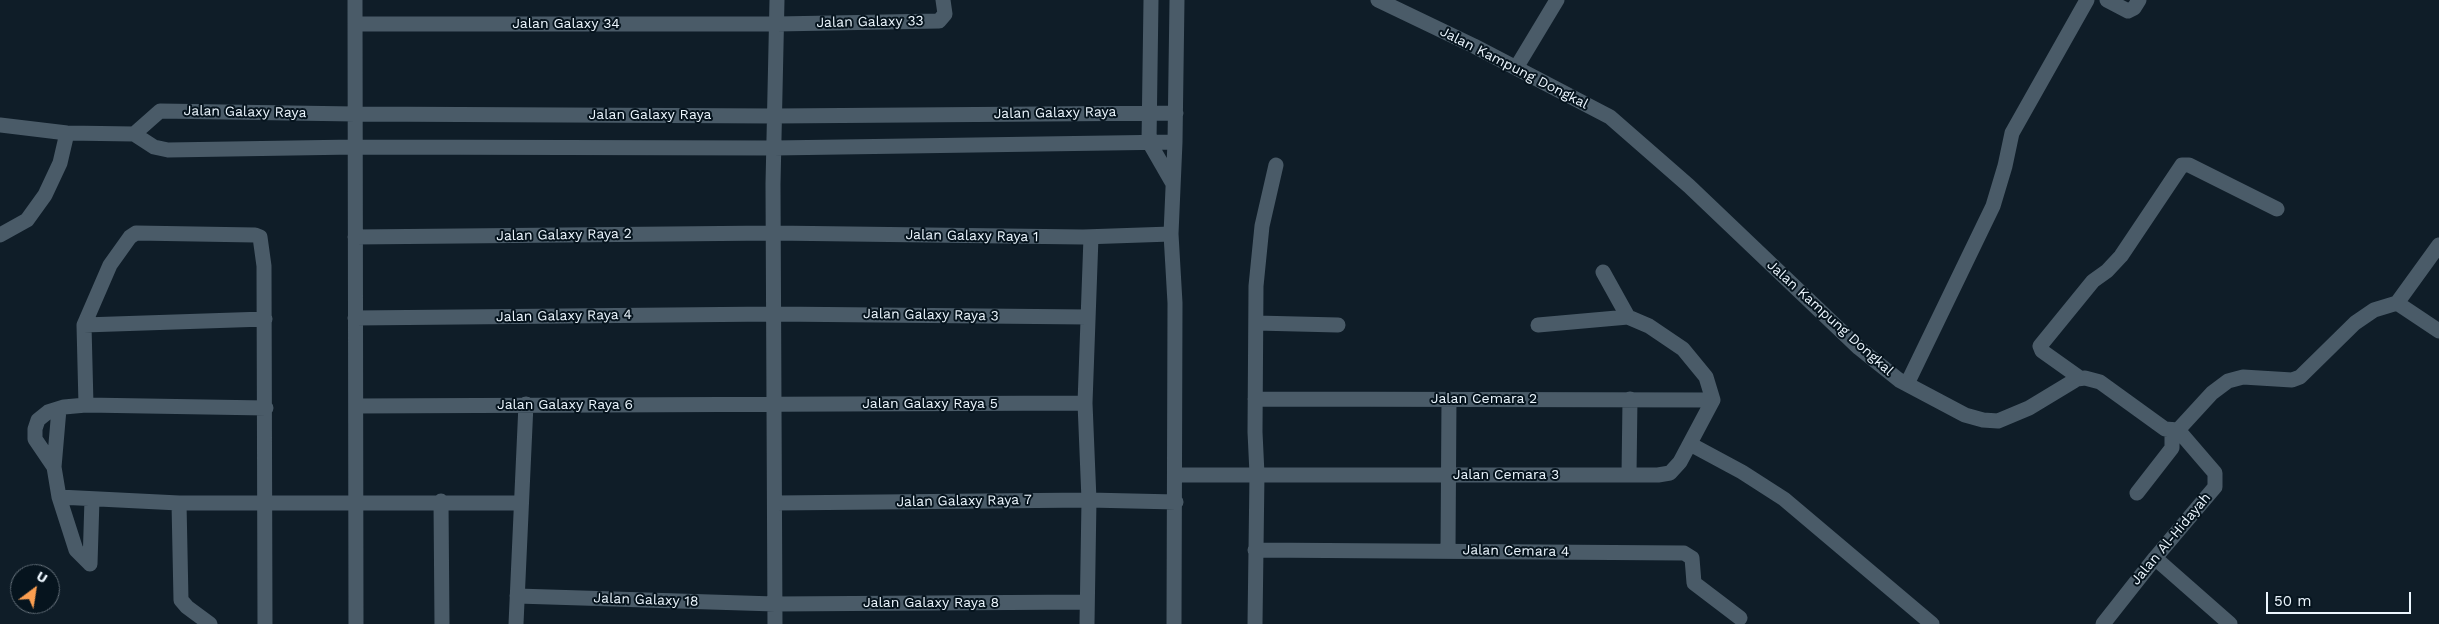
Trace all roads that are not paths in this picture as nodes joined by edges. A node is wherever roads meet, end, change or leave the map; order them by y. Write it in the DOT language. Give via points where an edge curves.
graph roads {
  1 [pos="355,0"];
  2 [pos="777,0"];
  3 [pos="943,0"];
  4 [pos="1151,0"];
  5 [pos="1177,0"];
  6 [pos="1378,0"];
  7 [pos="1557,0"];
  8 [pos="2087,0"];
  9 [pos="2107,0"];
  10 [pos="2139,0"];
  11 [pos="355,24"];
  12 [pos="777,24"];
  13 [pos="1516,68"];
  14 [pos="1150,112"];
  15 [pos="1176,113"];
  16 [pos="355,114"];
  17 [pos="775,116"];
  18 [pos="0,125"];
  19 [pos="67,134"];
  20 [pos="134,134"];
  21 [pos="1150,142"];
  22 [pos="1175,142"];
  23 [pos="355,147"];
  24 [pos="774,148"];
  25 [pos="1276,165"];
  26 [pos="1172,182"];
  27 [pos="2277,208"];
  28 [pos="773,233"];
  29 [pos="1171,234"];
  30 [pos="0,235"];
  31 [pos="1091,236"];
  32 [pos="355,237"];
  33 [pos="2439,245"];
  34 [pos="1603,272"];
  35 [pos="2398,303"];
  36 [pos="774,314"];
  37 [pos="1088,317"];
  38 [pos="1628,317"];
  39 [pos="355,318"];
  40 [pos="265,319"];
  41 [pos="1256,323"];
  42 [pos="84,325"];
  43 [pos="1338,325"];
  44 [pos="1538,325"];
  45 [pos="2439,331"];
  46 [pos="2080,378"];
  47 [pos="1906,384"];
  48 [pos="1255,399"];
  49 [pos="1449,399"];
  50 [pos="1630,399"];
  51 [pos="1713,400"];
  52 [pos="1085,403"];
  53 [pos="526,404"];
  54 [pos="86,405"];
  55 [pos="356,406"];
  56 [pos="774,406"];
  57 [pos="266,408"];
  58 [pos="59,409"];
  59 [pos="2175,430"];
  60 [pos="1690,444"];
  61 [pos="54,467"];
  62 [pos="1257,474"];
  63 [pos="1449,474"];
  64 [pos="1175,475"];
  65 [pos="1629,475"];
  66 [pos="2137,493"];
  67 [pos="59,497"];
  68 [pos="92,499"];
  69 [pos="1089,500"];
  70 [pos="441,501"];
  71 [pos="356,502"];
  72 [pos="1176,502"];
  73 [pos="179,503"];
  74 [pos="265,503"];
  75 [pos="520,503"];
  76 [pos="775,503"];
  77 [pos="1448,549"];
  78 [pos="1255,550"];
  79 [pos="2155,558"];
  80 [pos="517,596"];
  81 [pos="1087,602"];
  82 [pos="775,604"];
  83 [pos="1740,618"];
  84 [pos="210,624"];
  85 [pos="265,624"];
  86 [pos="356,624"];
  87 [pos="442,624"];
  88 [pos="516,624"];
  89 [pos="775,624"];
  90 [pos="1087,624"];
  91 [pos="1174,624"];
  92 [pos="1255,624"];
  93 [pos="1932,624"];
  94 [pos="2103,624"];
  95 [pos="2230,624"];
  1 -- 11 [label="street"];
  2 -- 12 [label="street"];
  3 -- 12 [label="street, Jalan Galaxy 33" via="945,14 939,21"];
  4 -- 14 [label="street"];
  5 -- 15 [label="street"];
  6 -- 13 [label="street, Jalan Kampung Dongkal"];
  7 -- 13 [label="street"];
  8 -- 47 [label="street" via="2012,133 2006,166 1993,206"];
  9 -- 10 [label="street" via="2128,11"];
  11 -- 12 [label="street, Jalan Galaxy 34"];
  11 -- 16 [label="street"];
  12 -- 17 [label="street"];
  13 -- 47 [label="street, Jalan Kampung Dongkal" via="1610,117 1689,186 1859,348"];
  14 -- 15 [label="street, Jalan Galaxy Raya"];
  14 -- 17 [label="street, Jalan Galaxy Raya"];
  14 -- 21 [label="street"];
  15 -- 22 [label="street"];
  16 -- 17 [label="street, Jalan Galaxy Raya"];
  16 -- 20 [label="street, Jalan Galaxy Raya" via="160,111"];
  16 -- 23 [label="street"];
  17 -- 24 [label="street"];
  18 -- 19 [label="street"];
  19 -- 20 [label="street"];
  19 -- 30 [label="street" via="60,163 45,195 27,220"];
  20 -- 23 [label="street" via="154,147 168,150"];
  21 -- 22 [label="street"];
  21 -- 24 [label="street"];
  21 -- 26 [label="street"];
  22 -- 26 [label="street"];
  23 -- 24 [label="street"];
  23 -- 32 [label="street"];
  24 -- 28 [label="street"];
  25 -- 41 [label="street" via="1262,226"];
  26 -- 29 [label="street"];
  27 -- 46 [label="street" via="2189,165 2182,165 2121,256 2093,281 2040,346"];
  28 -- 31 [label="street, Jalan Galaxy Raya 1"];
  28 -- 32 [label="street, Jalan Galaxy Raya 2"];
  28 -- 36 [label="street"];
  29 -- 31 [label="street, Jalan Galaxy Raya 1"];
  29 -- 64 [label="street" via="1175,303"];
  31 -- 37 [label="street"];
  32 -- 39 [label="street"];
  33 -- 35 [label="street"];
  34 -- 38 [label="street"];
  35 -- 45 [label="street"];
  35 -- 59 [label="street" via="2374,310 2355,323 2300,377 2292,380 2243,376 2228,380"];
  36 -- 37 [label="street, Jalan Galaxy Raya 3"];
  36 -- 39 [label="street, Jalan Galaxy Raya 4"];
  36 -- 56 [label="street"];
  37 -- 52 [label="street"];
  38 -- 44 [label="street"];
  38 -- 51 [label="street" via="1649,326 1682,349 1706,377"];
  39 -- 55 [label="street"];
  40 -- 42 [label="street"];
  40 -- 42 [label="street" via="260,237 136,233 126,241 110,265"];
  40 -- 57 [label="street"];
  41 -- 43 [label="street"];
  41 -- 48 [label="street"];
  42 -- 54 [label="street"];
  46 -- 47 [label="street, Jalan Kampung Dongkal" via="2029,408 1998,421 1965,414"];
  46 -- 59 [label="street" via="2100,382 2165,429"];
  48 -- 49 [label="street, Jalan Cemara 2"];
  48 -- 62 [label="street"];
  49 -- 50 [label="street, Jalan Cemara 2"];
  49 -- 63 [label="street"];
  50 -- 51 [label="street, Jalan Cemara 2"];
  50 -- 65 [label="street"];
  51 -- 60 [label="street, Jalan Cemara 3"];
  52 -- 56 [label="street, Jalan Galaxy Raya 5"];
  52 -- 69 [label="street"];
  53 -- 55 [label="street, Jalan Galaxy Raya 6"];
  53 -- 56 [label="street, Jalan Galaxy Raya 6"];
  53 -- 75 [label="street"];
  54 -- 57 [label="street"];
  54 -- 58 [label="street"];
  55 -- 71 [label="street"];
  56 -- 76 [label="street"];
  57 -- 74 [label="street"];
  58 -- 61 [label="street"];
  58 -- 61 [label="street" via="38,420 35,429 39,447"];
  59 -- 66 [label="street" via="2172,448"];
  59 -- 79 [label="street, Jalan Al-Hidayah" via="2215,474 2215,487"];
  60 -- 65 [label="street, Jalan Cemara 3" via="1670,473"];
  60 -- 93 [label="street" via="1784,499"];
  61 -- 67 [label="street"];
  62 -- 63 [label="street, Jalan Cemara 3"];
  62 -- 64 [label="street, Jalan Cemara 3"];
  62 -- 78 [label="street"];
  63 -- 65 [label="street, Jalan Cemara 3"];
  63 -- 77 [label="street"];
  64 -- 72 [label="street"];
  67 -- 68 [label="street"];
  67 -- 68 [label="street" via="76,550 90,564"];
  68 -- 73 [label="street"];
  69 -- 72 [label="street, Jalan Galaxy Raya 7"];
  69 -- 76 [label="street, Jalan Galaxy Raya 7"];
  69 -- 81 [label="street"];
  70 -- 71 [label="street"];
  70 -- 75 [label="street"];
  70 -- 87 [label="street"];
  71 -- 74 [label="street"];
  71 -- 86 [label="street"];
  72 -- 91 [label="street"];
  73 -- 74 [label="street"];
  73 -- 84 [label="street" via="181,600"];
  74 -- 85 [label="street"];
  75 -- 80 [label="street"];
  76 -- 82 [label="street"];
  77 -- 78 [label="street, Jalan Cemara 4"];
  77 -- 83 [label="street, Jalan Cemara 4" via="1684,552 1692,558 1694,583"];
  78 -- 92 [label="street"];
  79 -- 94 [label="street, Jalan Al-Hidayah"];
  79 -- 95 [label="street"];
  80 -- 82 [label="street, Jalan Galaxy 18"];
  80 -- 88 [label="street"];
  81 -- 82 [label="street, Jalan Galaxy Raya 8"];
  81 -- 90 [label="street"];
  82 -- 89 [label="street"];
}
